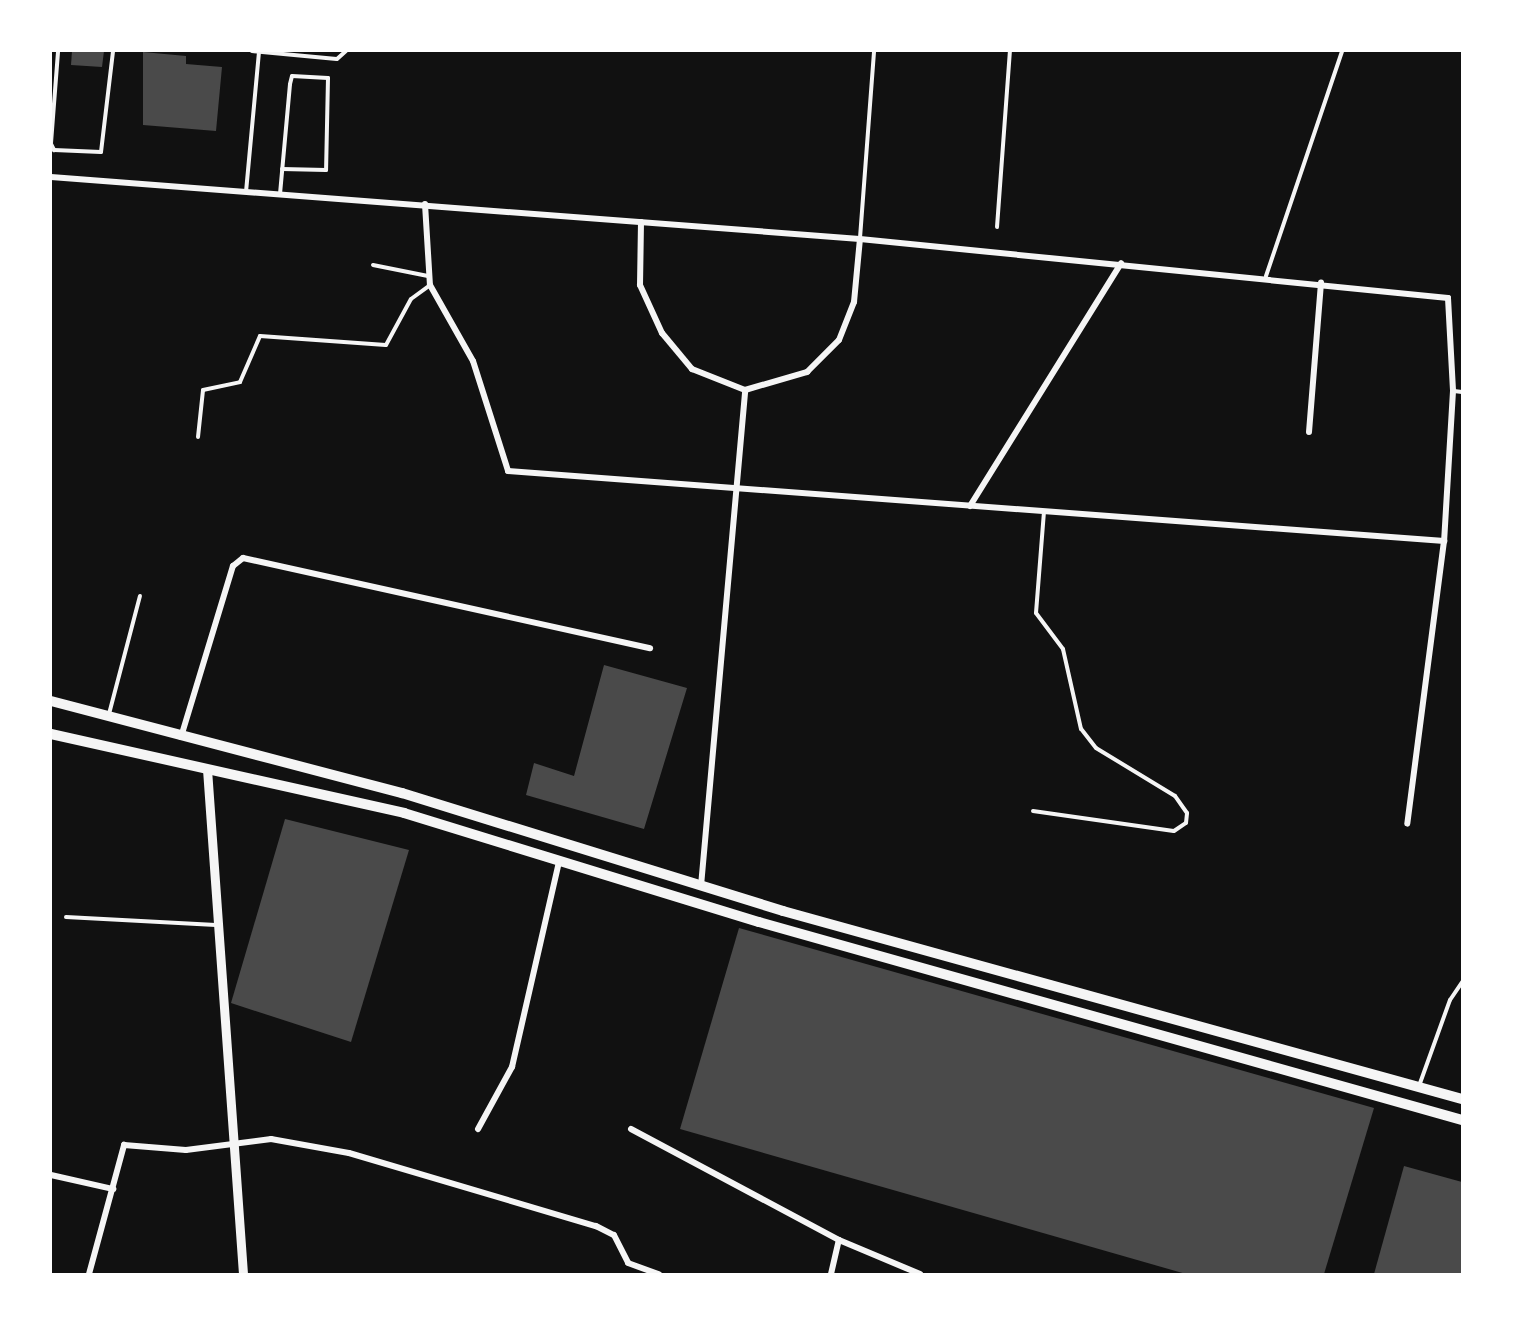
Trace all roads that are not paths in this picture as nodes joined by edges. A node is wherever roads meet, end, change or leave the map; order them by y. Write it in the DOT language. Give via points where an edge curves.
graph roads {
  1 [pos="58,51"];
  2 [pos="113,51"];
  3 [pos="252,51"];
  4 [pos="259,51"];
  5 [pos="346,51"];
  6 [pos="874,51"];
  7 [pos="1010,51"];
  8 [pos="1342,51"];
  9 [pos="51,143"];
  10 [pos="282,169"];
  11 [pos="51,177"];
  12 [pos="246,193"];
  13 [pos="280,195"];
  14 [pos="425,204"];
  15 [pos="641,222"];
  16 [pos="997,227"];
  17 [pos="860,239"];
  18 [pos="1121,263"];
  19 [pos="373,265"];
  20 [pos="428,276"];
  21 [pos="1266,276"];
  22 [pos="1321,282"];
  23 [pos="430,285"];
  24 [pos="745,390"];
  25 [pos="1453,391"];
  26 [pos="1462,392"];
  27 [pos="1309,432"];
  28 [pos="198,437"];
  29 [pos="735,490"];
  30 [pos="970,506"];
  31 [pos="1044,512"];
  32 [pos="1444,541"];
  33 [pos="140,596"];
  34 [pos="650,648"];
  35 [pos="51,701"];
  36 [pos="108,718"];
  37 [pos="51,734"];
  38 [pos="181,737"];
  39 [pos="207,769"];
  40 [pos="1033,811"];
  41 [pos="1407,824"];
  42 [pos="559,862"];
  43 [pos="701,886"];
  44 [pos="66,916"];
  45 [pos="216,925"];
  46 [pos="1462,982"];
  47 [pos="1419,1087"];
  48 [pos="1462,1099"];
  49 [pos="1462,1120"];
  50 [pos="478,1129"];
  51 [pos="631,1129"];
  52 [pos="230,1143"];
  53 [pos="51,1175"];
  54 [pos="112,1189"];
  55 [pos="839,1240"];
  56 [pos="88,1274"];
  57 [pos="243,1274"];
  58 [pos="659,1274"];
  59 [pos="831,1274"];
  60 [pos="920,1274"];
  1 -- 9 [label="lane"];
  2 -- 9 [label="lane" via="101,152 54,150"];
  3 -- 4 [label="lane"];
  4 -- 5 [label="lane" via="337,59"];
  4 -- 12 [label="lane"];
  6 -- 17 [label="lane"];
  7 -- 16 [label="lane"];
  8 -- 21 [label="lane"];
  10 -- 10 [label="lane" via="292,76 328,78 326,170"];
  10 -- 13 [label="lane"];
  11 -- 12 [label="street"];
  12 -- 13 [label="street"];
  13 -- 14 [label="street"];
  14 -- 15 [label="street"];
  14 -- 20 [label="street"];
  15 -- 17 [label="street"];
  15 -- 24 [label="street" via="640,285 662,333 692,369"];
  17 -- 18 [label="street"];
  17 -- 24 [label="street" via="854,302 839,340 807,372"];
  18 -- 21 [label="street"];
  18 -- 30 [label="street"];
  19 -- 20 [label="lane"];
  20 -- 23 [label="street"];
  21 -- 22 [label="street"];
  22 -- 25 [label="street" via="1449,298"];
  22 -- 27 [label="street"];
  23 -- 28 [label="lane" via="402,310 386,345 260,336 240,382 203,390"];
  23 -- 29 [label="street" via="473,361 493,412 503,467"];
  24 -- 29 [label="street"];
  25 -- 26 [label="lane"];
  25 -- 32 [label="street"];
  29 -- 30 [label="street"];
  29 -- 43 [label="street"];
  30 -- 31 [label="street"];
  31 -- 32 [label="street"];
  31 -- 40 [label="lane" via="1036,613 1063,649 1081,729 1095,748 1175,796 1187,813 1186,823 1174,831"];
  32 -- 41 [label="street"];
  33 -- 36 [label="lane"];
  34 -- 38 [label="street" via="243,558 233,566"];
  35 -- 36 [label="main road"];
  36 -- 38 [label="main road"];
  37 -- 39 [label="main road"];
  38 -- 43 [label="main road" via="402,793"];
  39 -- 42 [label="main road" via="404,813"];
  39 -- 45 [label="street"];
  42 -- 49 [label="main road"];
  42 -- 50 [label="street" via="512,1067"];
  43 -- 47 [label="main road"];
  44 -- 45 [label="lane"];
  45 -- 52 [label="street"];
  46 -- 47 [label="lane" via="1450,1000"];
  47 -- 48 [label="main road"];
  51 -- 55 [label="street"];
  52 -- 54 [label="street" via="186,1150 124,1145"];
  52 -- 57 [label="street"];
  52 -- 58 [label="street" via="271,1139 324,1147 596,1226 614,1235 628,1263"];
  53 -- 54 [label="street"];
  54 -- 56 [label="street"];
  55 -- 59 [label="street"];
  55 -- 60 [label="street"];
}
